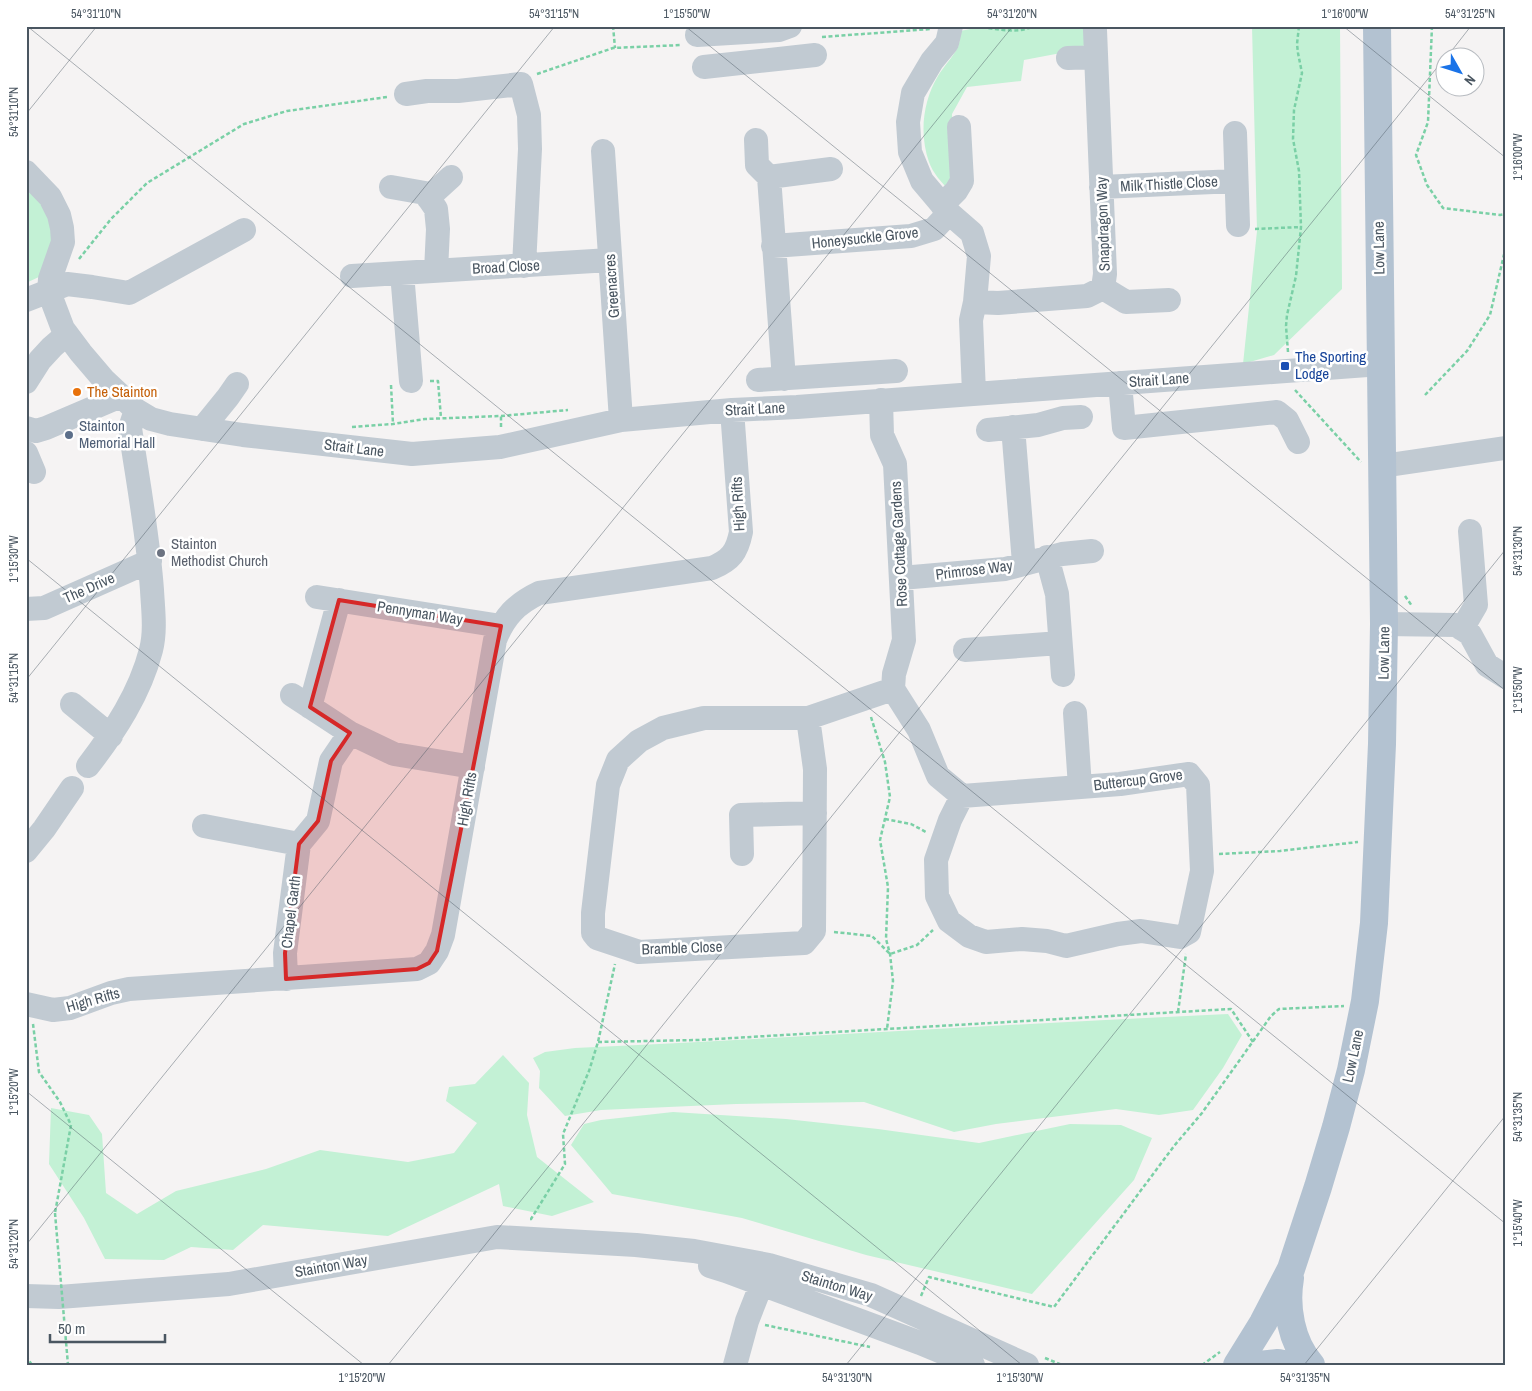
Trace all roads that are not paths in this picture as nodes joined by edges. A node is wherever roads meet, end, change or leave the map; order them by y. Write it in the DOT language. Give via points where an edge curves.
graph roads {
  1 [pos="1377,26"];
  2 [pos="951,27"];
  3 [pos="764,29"];
  4 [pos="1095,30"];
  5 [pos="697,35"];
  6 [pos="817,46"];
  7 [pos="1096,57"];
  8 [pos="1068,58"];
  9 [pos="761,61"];
  10 [pos="704,67"];
  11 [pos="406,94"];
  12 [pos="959,127"];
  13 [pos="1235,134"];
  14 [pos="756,140"];
  15 [pos="603,151"];
  16 [pos="831,169"];
  17 [pos="26,172"];
  18 [pos="450,177"];
  19 [pos="1236,181"];
  20 [pos="769,185"];
  21 [pos="391,187"];
  22 [pos="1101,187"];
  23 [pos="428,198"];
  24 [pos="946,209"];
  25 [pos="1245,227"];
  26 [pos="244,230"];
  27 [pos="773,246"];
  28 [pos="610,260"];
  29 [pos="524,266"];
  30 [pos="436,271"];
  31 [pos="402,273"];
  32 [pos="352,276"];
  33 [pos="1103,288"];
  34 [pos="49,292"];
  35 [pos="26,300"];
  36 [pos="1169,300"];
  37 [pos="975,302"];
  38 [pos="67,334"];
  39 [pos="1381,364"];
  40 [pos="896,371"];
  41 [pos="784,379"];
  42 [pos="758,380"];
  43 [pos="411,381"];
  44 [pos="26,382"];
  45 [pos="1120,383"];
  46 [pos="237,384"];
  47 [pos="974,394"];
  48 [pos="881,400"];
  49 [pos="128,403"];
  50 [pos="732,410"];
  51 [pos="1081,417"];
  52 [pos="621,420"];
  53 [pos="1013,427"];
  54 [pos="202,429"];
  55 [pos="988,430"];
  56 [pos="26,431"];
  57 [pos="1298,442"];
  58 [pos="1505,448"];
  59 [pos="1374,467"];
  60 [pos="1470,532"];
  61 [pos="1092,551"];
  62 [pos="1035,560"];
  63 [pos="150,561"];
  64 [pos="901,578"];
  65 [pos="26,609"];
  66 [pos="1384,624"];
  67 [pos="501,626"];
  68 [pos="1462,629"];
  69 [pos="1060,642"];
  70 [pos="965,650"];
  71 [pos="1063,675"];
  72 [pos="1506,677"];
  73 [pos="893,690"];
  74 [pos="72,704"];
  75 [pos="1075,713"];
  76 [pos="808,718"];
  77 [pos="350,733"];
  78 [pos="111,736"];
  79 [pos="88,766"];
  80 [pos="473,766"];
  81 [pos="1080,787"];
  82 [pos="72,788"];
  83 [pos="962,796"];
  84 [pos="814,813"];
  85 [pos="204,826"];
  86 [pos="299,844"];
  87 [pos="26,851"];
  88 [pos="742,854"];
  89 [pos="286,979"];
  90 [pos="28,1005"];
  91 [pos="1291,1269"];
  92 [pos="765,1275"];
  93 [pos="26,1296"];
  94 [pos="1230,1357"];
  95 [pos="735,1365"];
  96 [pos="973,1365"];
  97 [pos="1027,1365"];
  98 [pos="1259,1365"];
  99 [pos="1287,1365"];
  100 [pos="1311,1365"];
  1 -- 39 [label="main road, Low Lane"];
  2 -- 24 [label="street" via="948,43 932,61 913,93 908,122 910,152 922,181"];
  3 -- 5 [label="street"];
  3 -- 9 [label="street"];
  4 -- 7 [label="street, Snapdragon Way"];
  6 -- 9 [label="street"];
  7 -- 8 [label="street"];
  7 -- 22 [label="street, Snapdragon Way"];
  9 -- 10 [label="street"];
  11 -- 29 [label="street" via="521,84 528,115 530,149"];
  12 -- 24 [label="street, Honeysuckle Grove" via="962,181"];
  13 -- 19 [label="street"];
  14 -- 20 [label="street" via="757,165"];
  15 -- 28 [label="street, Greenacres"];
  16 -- 20 [label="street"];
  17 -- 34 [label="street" via="50,197 62,228 63,242 50,279"];
  18 -- 23 [label="street"];
  19 -- 22 [label="street, Milk Thistle Close"];
  19 -- 25 [label="street"];
  20 -- 27 [label="street"];
  21 -- 23 [label="street" via="425,194"];
  22 -- 33 [label="street, Snapdragon Way" via="1106,274"];
  23 -- 30 [label="street" via="436,209"];
  24 -- 27 [label="street, Honeysuckle Grove" via="934,229 911,236"];
  24 -- 37 [label="street" via="972,234 979,256"];
  26 -- 34 [label="street" via="129,293 67,284"];
  27 -- 41 [label="street"];
  28 -- 29 [label="street, Broad Close"];
  28 -- 52 [label="street, Greenacres"];
  29 -- 30 [label="street, Broad Close"];
  30 -- 31 [label="street, Broad Close"];
  31 -- 32 [label="street, Broad Close"];
  31 -- 43 [label="street"];
  33 -- 36 [label="street" via="1126,302"];
  33 -- 37 [label="street, Snapdragon Way" via="1087,296"];
  34 -- 35 [label="street"];
  34 -- 38 [label="street, Strait Lane"];
  37 -- 47 [label="street" via="971,320"];
  38 -- 44 [label="street" via="40,360"];
  38 -- 49 [label="street, Strait Lane" via="98,373"];
  39 -- 45 [label="street, Strait Lane"];
  39 -- 59 [label="main road, Low Lane"];
  40 -- 41 [label="street"];
  41 -- 42 [label="street"];
  45 -- 47 [label="street, Strait Lane"];
  45 -- 57 [label="street" via="1124,428 1277,412 1287,420"];
  46 -- 54 [label="street"];
  47 -- 48 [label="street, Strait Lane"];
  48 -- 50 [label="street, Strait Lane"];
  48 -- 64 [label="street, Rose Cottage Gardens" via="882,435 894,464"];
  49 -- 54 [label="street, Strait Lane" via="151,419"];
  49 -- 56 [label="street" via="36,431"];
  49 -- 63 [label="street"];
  50 -- 52 [label="street, Strait Lane"];
  50 -- 67 [label="street, High Rifts" via="742,532 739,544 724,563 712,568 539,594 519,605"];
  51 -- 53 [label="street"];
  52 -- 54 [label="street, Strait Lane" via="500,447 412,454"];
  53 -- 55 [label="street"];
  53 -- 62 [label="street"];
  58 -- 59 [label="street"];
  59 -- 66 [label="main road, Low Lane"];
  60 -- 68 [label="street" via="1476,605"];
  61 -- 62 [label="street, Primrose Way"];
  62 -- 64 [label="street, Primrose Way" via="1005,569"];
  62 -- 69 [label="street" via="1057,594"];
  63 -- 65 [label="street, The Drive" via="44,608"];
  63 -- 78 [label="street" via="154,618 151,649 136,692"];
  64 -- 73 [label="street, Rose Cottage Gardens" via="904,640"];
  66 -- 68 [label="street" via="1456,624"];
  66 -- 91 [label="main road, Low Lane" via="1379,838 1365,1001 1336,1127"];
  67 -- 77 [label="street, Pennyman Way" via="328,598 301,701"];
  67 -- 80 [label="street, High Rifts" via="495,640"];
  68 -- 72 [label="street" via="1470,634 1488,665"];
  69 -- 70 [label="street"];
  69 -- 71 [label="street"];
  73 -- 76 [label="street, Bramble Close"];
  73 -- 83 [label="street" via="919,730 938,776"];
  74 -- 78 [label="street"];
  75 -- 81 [label="street"];
  76 -- 84 [label="street" via="815,769"];
  76 -- 84 [label="street, Bramble Close" via="704,718 663,728 639,741 618,760 608,785 593,932 597,938 638,952 804,943 814,931"];
  77 -- 80 [label="street, Pennyman Way" via="394,754"];
  77 -- 86 [label="street" via="331,760 318,821"];
  78 -- 79 [label="street"];
  80 -- 89 [label="street, High Rifts" via="443,935 438,951 428,963 417,968"];
  81 -- 83 [label="street, Buttercup Grove"];
  81 -- 83 [label="street, Buttercup Grove" via="1189,774 1198,785 1202,871 1189,932 1180,937 1141,931 1066,946 1022,939 986,942 968,936 949,921 936,896 936,860"];
  82 -- 87 [label="street"];
  84 -- 88 [label="street" via="741,815"];
  85 -- 86 [label="street"];
  86 -- 89 [label="street, Chapel Garth" via="285,953"];
  89 -- 90 [label="street, High Rifts" via="129,990 53,1010"];
  91 -- 94 [label="main road, Low Lane" via="1263,1323"];
  91 -- 100 [label="main road, Low Lane" via="1287,1293 1289,1318 1296,1341"];
  92 -- 93 [label="street, Stainton Way" via="726,1271 636,1245 497,1237 229,1284 59,1297"];
  92 -- 95 [label="street" via="747,1321"];
  92 -- 96 [label="street, Stainton Way"];
  92 -- 97 [label="street, Stainton Way" via="871,1295"];
  98 -- 99 [label="main road"];
}
